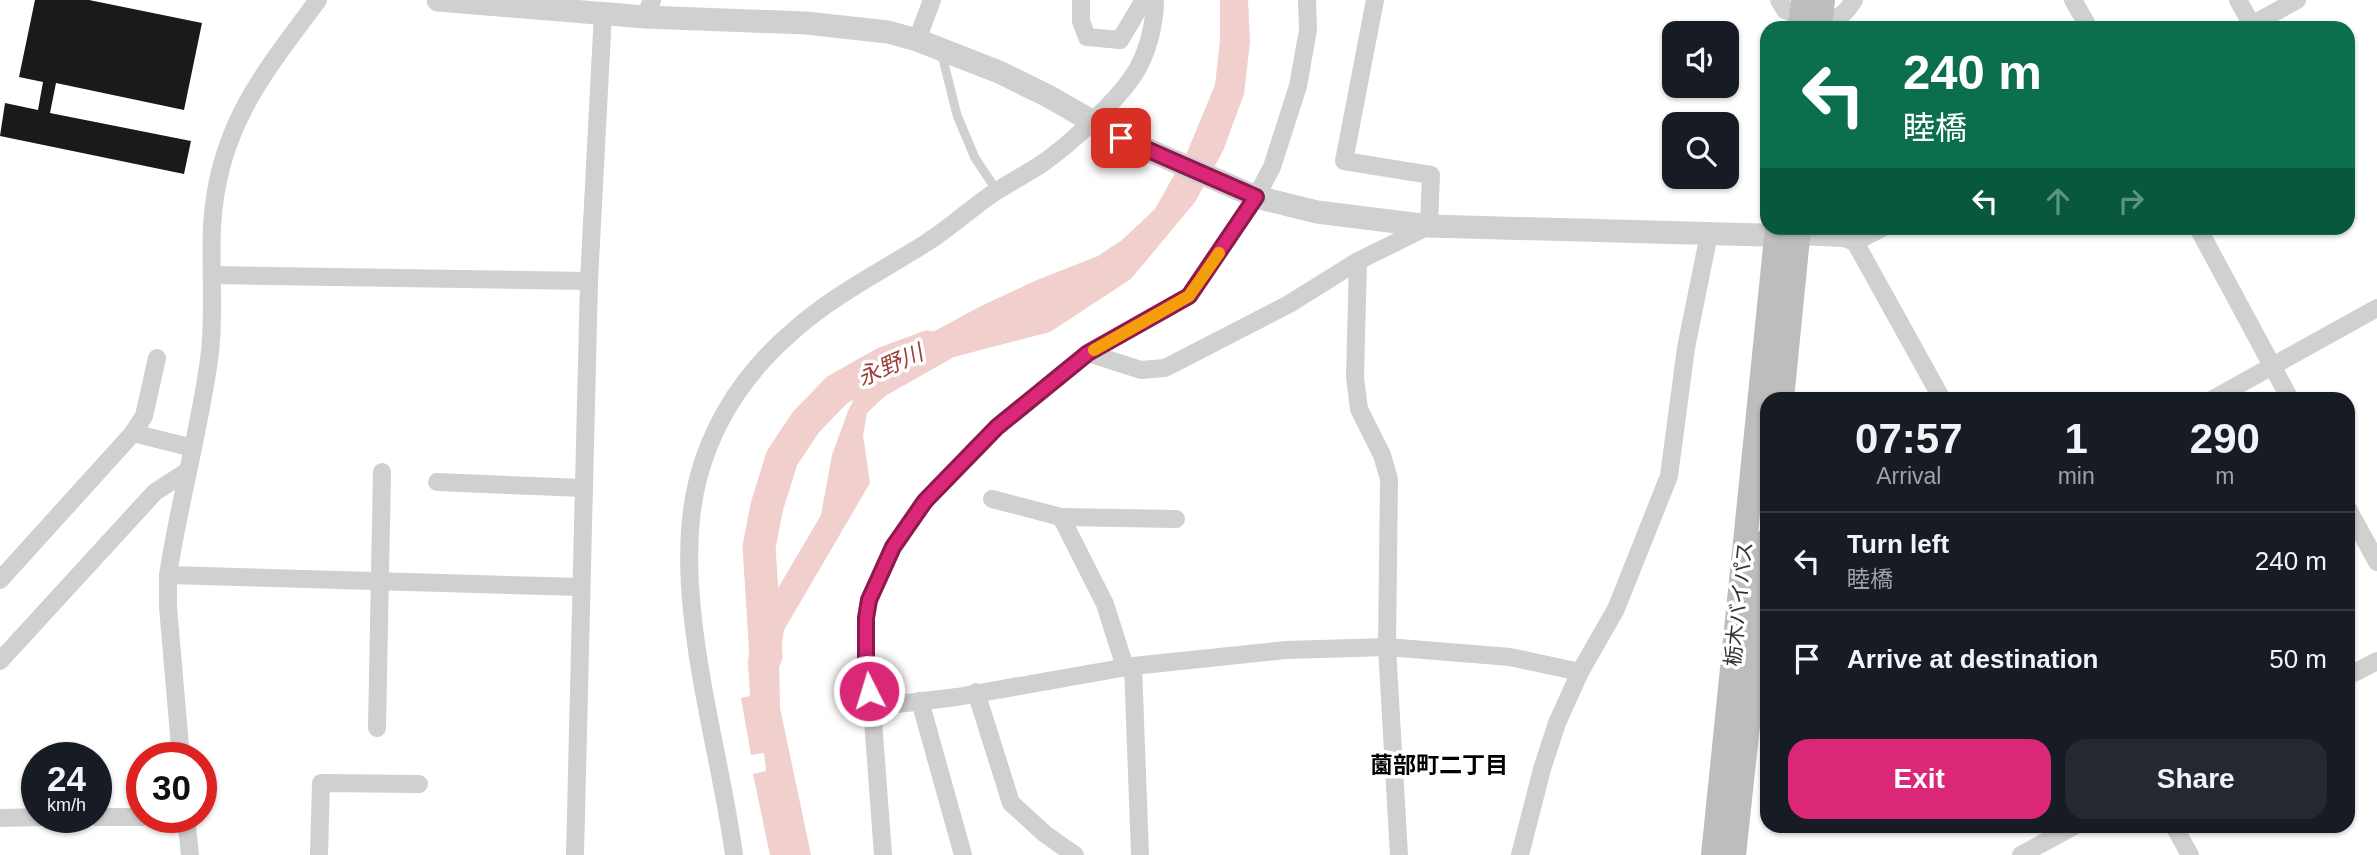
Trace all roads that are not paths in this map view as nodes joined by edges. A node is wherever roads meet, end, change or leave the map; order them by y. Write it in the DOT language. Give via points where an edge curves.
graph roads {
  1 [pos="318,0"];
  2 [pos="438,0"];
  3 [pos="932,0"];
  4 [pos="1081,0"];
  5 [pos="1144,0"];
  6 [pos="1155,0"];
  7 [pos="1307,0"];
  8 [pos="1375,0"];
  9 [pos="1779,0"];
  10 [pos="1854,0"];
  11 [pos="2073,0"];
  12 [pos="2238,0"];
  13 [pos="2297,0"];
  14 [pos="648,8"];
  15 [pos="603,13"];
  16 [pos="1811,16"];
  17 [pos="2085,21"];
  18 [pos="2247,21"];
  19 [pos="2258,21"];
  20 [pos="917,40"];
  21 [pos="940,48"];
  22 [pos="1091,122"];
  23 [pos="997,191"];
  24 [pos="1249,194"];
  25 [pos="1430,226"];
  26 [pos="1760,233"];
  27 [pos="1709,234"];
  28 [pos="1787,235"];
  29 [pos="1787,235"];
  30 [pos="1821,235"];
  31 [pos="1868,235"];
  32 [pos="2202,235"];
  33 [pos="1855,242"];
  34 [pos="1358,261"];
  35 [pos="212,275"];
  36 [pos="589,281"];
  37 [pos="2377,308"];
  38 [pos="1088,353"];
  39 [pos="157,358"];
  40 [pos="2273,366"];
  41 [pos="1768,392"];
  42 [pos="1782,392"];
  43 [pos="1938,392"];
  44 [pos="2226,392"];
  45 [pos="2286,392"];
  46 [pos="133,433"];
  47 [pos="193,448"];
  48 [pos="1760,459"];
  49 [pos="186,472"];
  50 [pos="382,472"];
  51 [pos="437,481"];
  52 [pos="583,488"];
  53 [pos="992,499"];
  54 [pos="1061,517"];
  55 [pos="1176,519"];
  56 [pos="2355,522"];
  57 [pos="2377,562"];
  58 [pos="167,575"];
  59 [pos="0,580"];
  60 [pos="380,581"];
  61 [pos="581,587"];
  62 [pos="1760,629"];
  63 [pos="1387,647"];
  64 [pos="0,661"];
  65 [pos="2377,661"];
  66 [pos="1129,666"];
  67 [pos="1580,672"];
  68 [pos="2355,673"];
  69 [pos="976,692"];
  70 [pos="920,701"];
  71 [pos="872,707"];
  72 [pos="377,729"];
  73 [pos="180,742"];
  74 [pos="419,785"];
  75 [pos="0,818"];
  76 [pos="21,818"];
  77 [pos="188,833"];
  78 [pos="2061,833"];
  79 [pos="2178,833"];
  80 [pos="190,855"];
  81 [pos="318,855"];
  82 [pos="575,855"];
  83 [pos="734,855"];
  84 [pos="883,855"];
  85 [pos="963,855"];
  86 [pos="1075,855"];
  87 [pos="1140,855"];
  88 [pos="1399,855"];
  89 [pos="1520,855"];
  90 [pos="1713,855"];
  91 [pos="1734,855"];
  92 [pos="2021,855"];
  93 [pos="2190,855"];
  1 -- 35 [label="street" via="266,69 236,120 217,189"];
  2 -- 15 [label="street"];
  3 -- 20 [label="street"];
  4 -- 5 [label="street" via="1080,21 1087,37 1121,40"];
  6 -- 22 [label="street" via="1155,20 1134,76"];
  7 -- 24 [label="street" via="1308,30 1297,86 1272,167"];
  8 -- 25 [label="street" via="1344,161 1432,175"];
  9 -- 16 [label="street" via="1785,10"];
  10 -- 16 [label="street" via="1837,19"];
  11 -- 17 [label="street"];
  12 -- 18 [label="street"];
  13 -- 19 [label="street"];
  14 -- 15 [label="street"];
  14 -- 20 [label="street" via="877,31"];
  15 -- 36 [label="street"];
  20 -- 21 [label="street"];
  21 -- 22 [label="street" via="1048,96"];
  21 -- 23 [label="lane" via="957,115 975,158"];
  22 -- 23 [label="street" via="1042,163"];
  22 -- 24 [label="street"];
  23 -- 83 [label="street" via="927,242 824,305 790,333 739,388 708,450 698,479 689,562 699,656"];
  24 -- 25 [label="street" via="1317,212"];
  24 -- 38 [label="street" via="1189,296"];
  25 -- 27 [label="street"];
  25 -- 34 [label="street"];
  26 -- 27 [label="street"];
  27 -- 67 [label="street" via="1686,348 1669,476 1616,609"];
  28 -- 42 [label="main road"];
  29 -- 41 [label="main road, 栃木バイパス"];
  30 -- 33 [label="street"];
  31 -- 33 [label="street"];
  32 -- 40 [label="street"];
  33 -- 43 [label="street"];
  34 -- 38 [label="street" via="1289,304 1165,368 1141,370"];
  34 -- 63 [label="street" via="1355,377 1359,409 1389,479"];
  35 -- 36 [label="street"];
  35 -- 47 [label="street" via="209,359"];
  36 -- 52 [label="street"];
  37 -- 40 [label="street"];
  38 -- 71 [label="street" via="968,455 925,501 893,547 869,600 866,618 866,674"];
  39 -- 46 [label="street" via="144,416"];
  40 -- 44 [label="street"];
  40 -- 45 [label="street"];
  46 -- 47 [label="street"];
  46 -- 59 [label="street"];
  47 -- 49 [label="street"];
  48 -- 90 [label="main road, 栃木バイパス"];
  49 -- 58 [label="street"];
  49 -- 64 [label="street" via="155,492"];
  50 -- 60 [label="street"];
  51 -- 52 [label="street"];
  52 -- 61 [label="street"];
  53 -- 54 [label="street"];
  54 -- 55 [label="street"];
  54 -- 66 [label="street" via="1105,604"];
  56 -- 57 [label="street"];
  58 -- 60 [label="street"];
  58 -- 73 [label="street"];
  60 -- 61 [label="street"];
  60 -- 72 [label="street"];
  61 -- 82 [label="street"];
  62 -- 91 [label="main road, 栃木バイパス"];
  63 -- 66 [label="street" via="1286,650"];
  63 -- 67 [label="street" via="1510,657"];
  63 -- 88 [label="street"];
  65 -- 68 [label="street"];
  66 -- 69 [label="street"];
  66 -- 87 [label="street"];
  67 -- 89 [label="street" via="1557,723"];
  69 -- 70 [label="street"];
  69 -- 86 [label="street" via="1011,803"];
  70 -- 71 [label="street"];
  70 -- 85 [label="street"];
  71 -- 84 [label="street"];
  74 -- 81 [label="street" via="321,783"];
  75 -- 76 [label="street"];
  77 -- 80 [label="street"];
  78 -- 92 [label="street"];
  79 -- 93 [label="street"];
}
